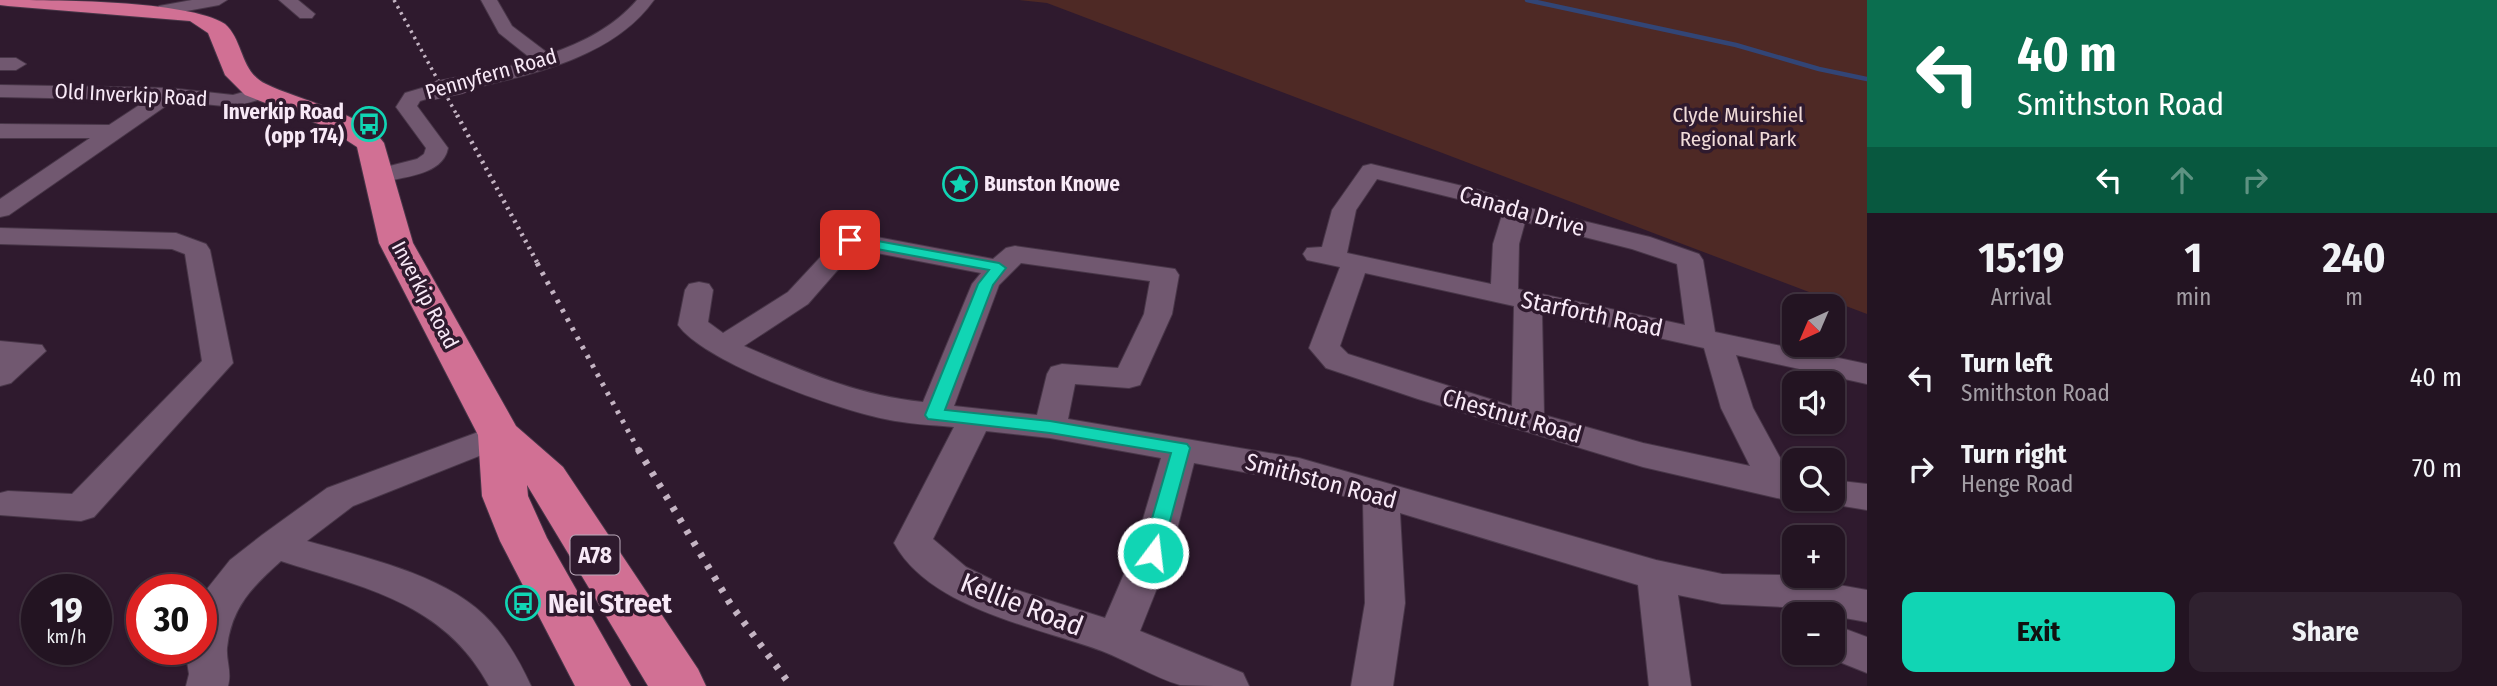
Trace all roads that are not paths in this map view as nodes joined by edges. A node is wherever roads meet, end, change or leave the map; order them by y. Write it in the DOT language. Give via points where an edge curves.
graph roads {
  1 [pos="8,0"];
  2 [pos="219,0"];
  3 [pos="287,0"];
  4 [pos="489,0"];
  5 [pos="646,0"];
  6 [pos="165,10"];
  7 [pos="306,14"];
  8 [pos="546,61"];
  9 [pos="0,91"];
  10 [pos="261,93"];
  11 [pos="169,94"];
  12 [pos="0,131"];
  13 [pos="110,132"];
  14 [pos="378,176"];
  15 [pos="0,210"];
  16 [pos="1516,212"];
  17 [pos="0,236"];
  18 [pos="1335,259"];
  19 [pos="999,268"];
  20 [pos="699,290"];
  21 [pos="1516,298"];
  22 [pos="1709,339"];
  23 [pos="722,347"];
  24 [pos="0,350"];
  25 [pos="1867,374"];
  26 [pos="0,376"];
  27 [pos="934,415"];
  28 [pos="975,419"];
  29 [pos="1528,419"];
  30 [pos="1050,427"];
  31 [pos="500,435"];
  32 [pos="1181,448"];
  33 [pos="1782,481"];
  34 [pos="1782,485"];
  35 [pos="1845,494"];
  36 [pos="1381,496"];
  37 [pos="1867,497"];
  38 [pos="8,504"];
  39 [pos="275,545"];
  40 [pos="1657,575"];
  41 [pos="1785,602"];
  42 [pos="1845,605"];
  43 [pos="1867,606"];
  44 [pos="1116,639"];
  45 [pos="1845,646"];
  46 [pos="1867,654"];
  47 [pos="207,686"];
  48 [pos="510,686"];
  49 [pos="603,686"];
  50 [pos="678,686"];
  51 [pos="1228,686"];
  52 [pos="1372,686"];
  53 [pos="1670,686"];
  1 -- 6 [label="highway, Inverkip Road / A78"];
  2 -- 6 [label="street"];
  3 -- 7 [label="street"];
  4 -- 8 [label="street" via="505,29"];
  5 -- 8 [label="street, Pennyfern Road" via="605,36"];
  6 -- 10 [label="highway, Inverkip Road / A78" via="197,15 214,24 238,75"];
  8 -- 14 [label="street, Pennyfern Road, bridge" via="412,97 405,107 437,148 435,157"];
  9 -- 11 [label="street, Old Inverkip Road"];
  10 -- 11 [label="street, Old Inverkip Road" via="234,101"];
  10 -- 14 [label="highway, Inverkip Road / A78" via="336,121 370,143"];
  11 -- 13 [label="street"];
  12 -- 13 [label="street"];
  13 -- 15 [label="street"];
  14 -- 31 [label="highway, Inverkip Road / A78" via="396,243"];
  16 -- 18 [label="street, Canada Drive" via="1470,195 1371,171 1343,209"];
  16 -- 21 [label="street" via="1506,244"];
  16 -- 22 [label="street, Canada Drive" via="1690,260"];
  17 -- 38 [label="street" via="176,241 197,250 218,363 81,508"];
  18 -- 21 [label="street, Starforth Road"];
  18 -- 29 [label="street, Chestnut Road" via="1324,348 1336,361"];
  19 -- 23 [label="street" via="850,240 798,298"];
  19 -- 27 [label="street" via="986,284"];
  19 -- 30 [label="street" via="1015,254 1165,275 1158,314 1129,378 1062,374"];
  20 -- 23 [label="street, Smithston Road" via="693,325"];
  21 -- 22 [label="street, Starforth Road"];
  21 -- 29 [label="street"];
  22 -- 25 [label="street, Starforth Road"];
  22 -- 33 [label="street" via="1737,408"];
  23 -- 27 [label="street, Smithston Road" via="819,390 886,409"];
  24 -- 26 [label="street" via="31,351"];
  27 -- 28 [label="street, Smithston Road"];
  28 -- 30 [label="street, Smithston Road"];
  28 -- 44 [label="street, Kellie Road" via="914,543 952,578 994,599"];
  29 -- 34 [label="street, Chestnut Road" via="1643,455"];
  30 -- 32 [label="street, Smithston Road"];
  31 -- 39 [label="street" via="340,497"];
  31 -- 49 [label="highway, Inverkip Road / A78" via="505,496 524,541"];
  31 -- 50 [label="highway, Inverkip Road / A78" via="547,478"];
  32 -- 36 [label="street, Smithston Road" via="1299,470"];
  32 -- 44 [label="street" via="1153,553"];
  35 -- 37 [label="street"];
  36 -- 40 [label="street, Smithston Road"];
  36 -- 52 [label="street" via="1385,603"];
  39 -- 47 [label="street" via="244,571 217,605 206,650"];
  39 -- 48 [label="street" via="405,589 451,611 480,636"];
  40 -- 41 [label="street, Smithston Road"];
  40 -- 53 [label="street"];
  42 -- 43 [label="street, Smithston Road"];
  44 -- 51 [label="street, Kellie Road"];
  45 -- 46 [label="street"];
}
